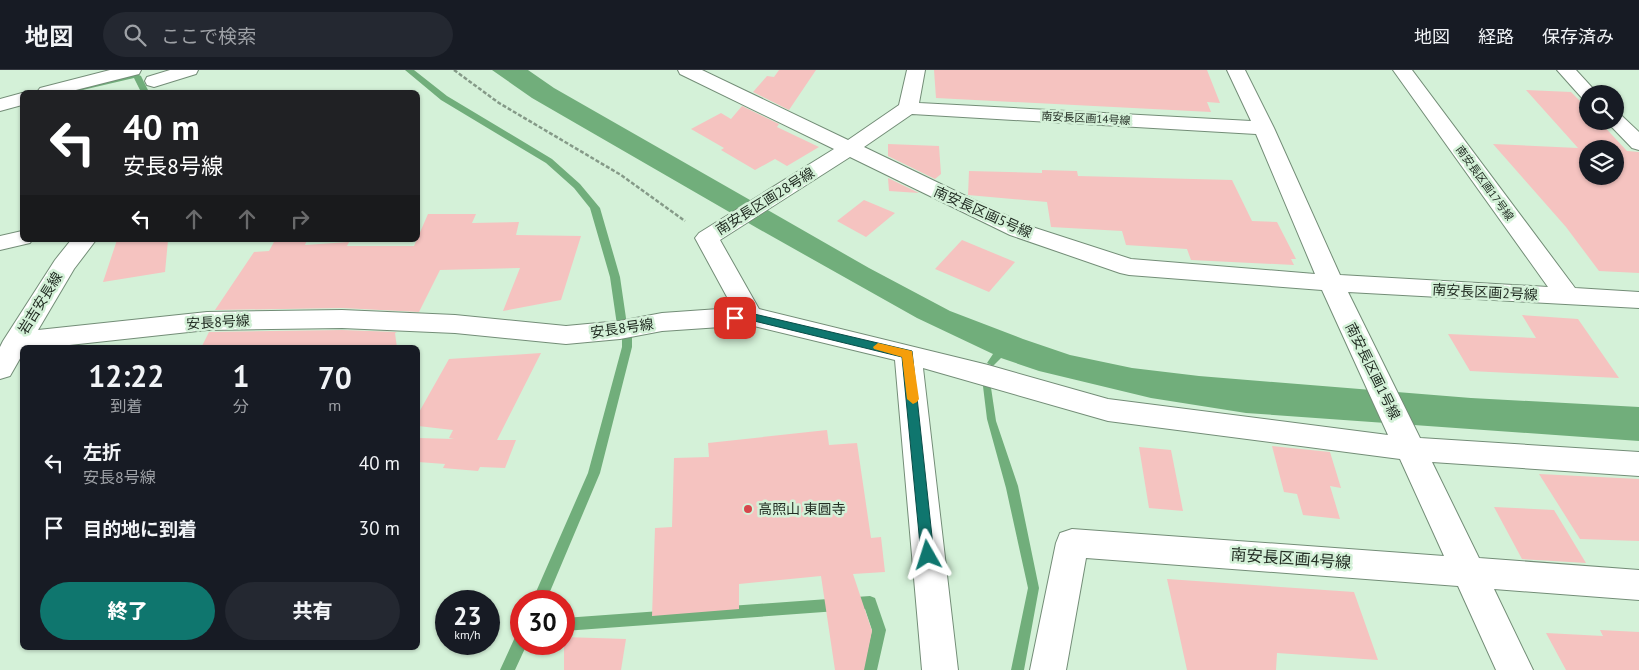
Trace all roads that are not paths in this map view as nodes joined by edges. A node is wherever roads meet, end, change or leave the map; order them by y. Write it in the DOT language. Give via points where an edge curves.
graph roads {
  1 [pos="132,70"];
  2 [pos="189,70"];
  3 [pos="916,70"];
  4 [pos="1236,70"];
  5 [pos="1402,70"];
  6 [pos="1566,70"];
  7 [pos="701,72"];
  8 [pos="153,81"];
  9 [pos="1580,85"];
  10 [pos="55,90"];
  11 [pos="20,100"];
  12 [pos="0,105"];
  13 [pos="908,108"];
  14 [pos="1264,128"];
  15 [pos="1624,129"];
  16 [pos="1639,144"];
  17 [pos="848,149"];
  18 [pos="20,238"];
  19 [pos="82,242"];
  20 [pos="0,243"];
  21 [pos="1330,283"];
  22 [pos="1568,296"];
  23 [pos="1639,300"];
  24 [pos="750,316"];
  25 [pos="8,335"];
  26 [pos="908,354"];
  27 [pos="0,369"];
  28 [pos="1410,449"];
  29 [pos="1639,464"];
  30 [pos="1469,571"];
  31 [pos="1639,585"];
  32 [pos="940,670"];
  33 [pos="1048,670"];
  34 [pos="1515,670"];
  1 -- 10 [label="street"];
  2 -- 8 [label="street"];
  3 -- 13 [label="street"];
  4 -- 14 [label="street, 南安長区画1号線"];
  5 -- 22 [label="street, 南安長区画17号線"];
  6 -- 9 [label="street"];
  7 -- 17 [label="street, 南安長区画5号線"];
  11 -- 12 [label="street"];
  13 -- 14 [label="street, 南安長区画14号線"];
  13 -- 17 [label="street, 南安長区画28号線"];
  14 -- 21 [label="street, 南安長区画1号線"];
  15 -- 16 [label="street"];
  17 -- 21 [label="street, 南安長区画5号線" via="1018,230 1129,267"];
  17 -- 24 [label="street, 南安長区画28号線" via="707,238"];
  18 -- 20 [label="street"];
  19 -- 25 [label="street, 岩吉安長線" via="31,318"];
  21 -- 22 [label="street, 南安長区画2号線"];
  21 -- 28 [label="street, 南安長区画1号線"];
  22 -- 23 [label="street, 南安長区画2号線"];
  24 -- 25 [label="street, 安長8号線" via="662,322 566,335 455,324 342,319 207,321"];
  24 -- 26 [label="street, 安長8号線"];
  25 -- 27 [label="street, 岩吉安長線"];
  26 -- 28 [label="street, 安長8号線" via="1108,410"];
  26 -- 32 [label="street"];
  28 -- 29 [label="street, 安長8号線"];
  28 -- 30 [label="street, 南安長区画1号線"];
  30 -- 31 [label="street, 南安長区画4号線"];
  30 -- 33 [label="street, 南安長区画4号線" via="1072,542"];
  30 -- 34 [label="street, 南安長区画1号線"];
}
